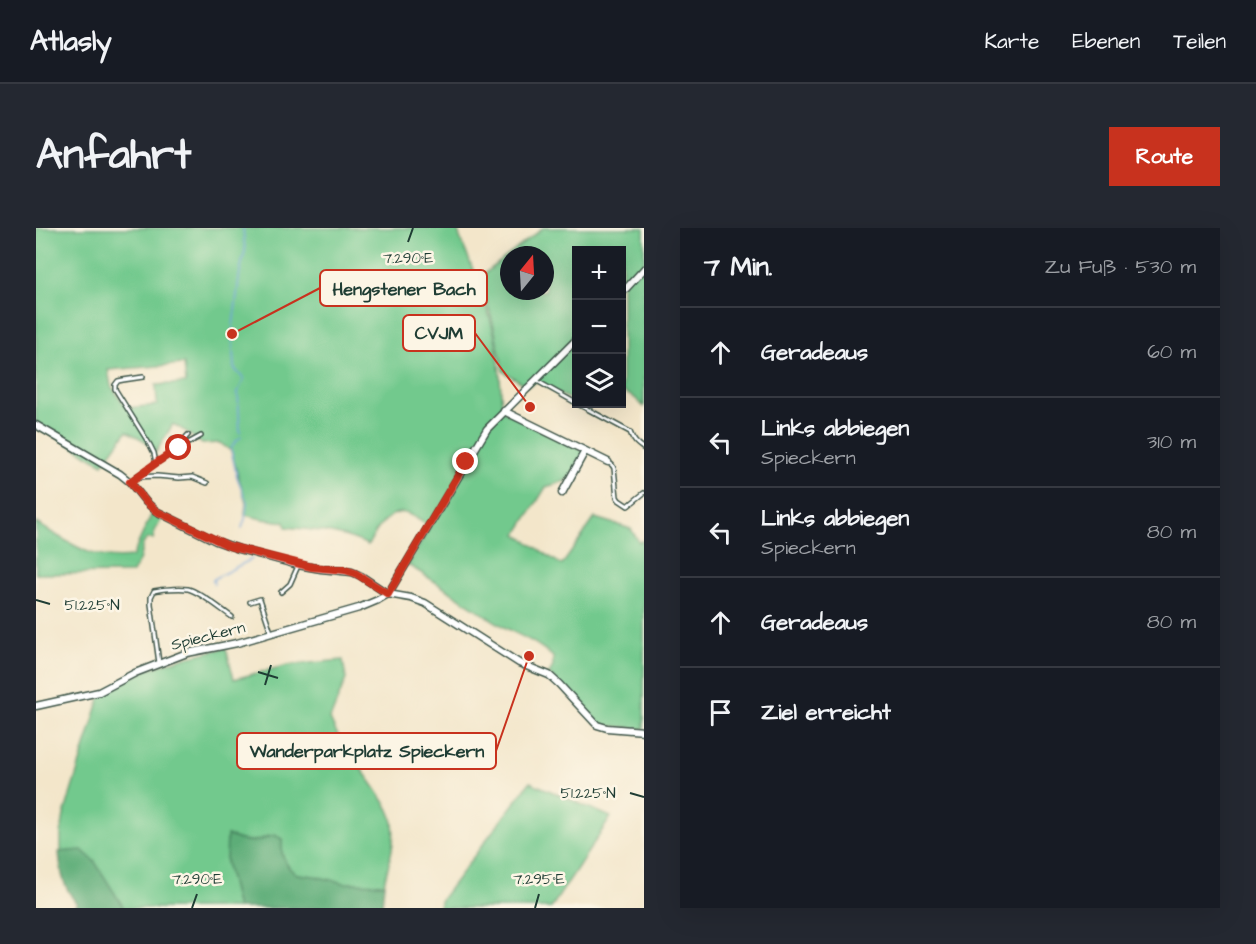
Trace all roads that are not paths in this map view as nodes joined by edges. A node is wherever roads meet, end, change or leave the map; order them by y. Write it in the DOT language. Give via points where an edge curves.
graph roads {
  1 [pos="644,269"];
  2 [pos="626,288"];
  3 [pos="572,344"];
  4 [pos="143,377"];
  5 [pos="537,381"];
  6 [pos="572,400"];
  7 [pos="586,408"];
  8 [pos="504,411"];
  9 [pos="36,425"];
  10 [pos="188,435"];
  11 [pos="201,436"];
  12 [pos="173,439"];
  13 [pos="181,445"];
  14 [pos="644,448"];
  15 [pos="585,451"];
  16 [pos="608,462"];
  17 [pos="156,463"];
  18 [pos="136,477"];
  19 [pos="130,482"];
  20 [pos="207,483"];
  21 [pos="562,493"];
  22 [pos="644,494"];
  23 [pos="298,564"];
  24 [pos="281,592"];
  25 [pos="388,594"];
  26 [pos="250,602"];
  27 [pos="232,617"];
  28 [pos="272,633"];
  29 [pos="159,663"];
  30 [pos="36,706"];
  31 [pos="644,731"];
  1 -- 2 [label="street"];
  3 -- 5 [label="street"];
  4 -- 17 [label="lane" via="118,381 115,385 150,445"];
  5 -- 6 [label="lane"];
  5 -- 8 [label="street"];
  7 -- 14 [label="lane" via="630,432 636,444"];
  8 -- 15 [label="street"];
  8 -- 25 [label="street" via="484,434"];
  9 -- 19 [label="street"];
  10 -- 13 [label="lane"];
  11 -- 13 [label="lane"];
  12 -- 13 [label="lane"];
  13 -- 17 [label="lane"];
  15 -- 16 [label="street"];
  15 -- 21 [label="street"];
  16 -- 22 [label="lane" via="614,468 620,500 628,507"];
  17 -- 18 [label="lane"];
  18 -- 19 [label="lane"];
  18 -- 20 [label="lane" via="192,477"];
  19 -- 23 [label="street" via="149,506 163,515 222,543"];
  23 -- 24 [label="lane" via="290,584"];
  23 -- 25 [label="street" via="355,573"];
  25 -- 28 [label="street, Spieckern" via="369,605"];
  25 -- 31 [label="street" via="424,603 519,663 549,675 597,725"];
  26 -- 28 [label="lane" via="260,599"];
  27 -- 29 [label="lane" via="187,589 154,591 151,604"];
  28 -- 29 [label="street, Spieckern"];
  29 -- 30 [label="street, Spieckern" via="99,692"];
}
